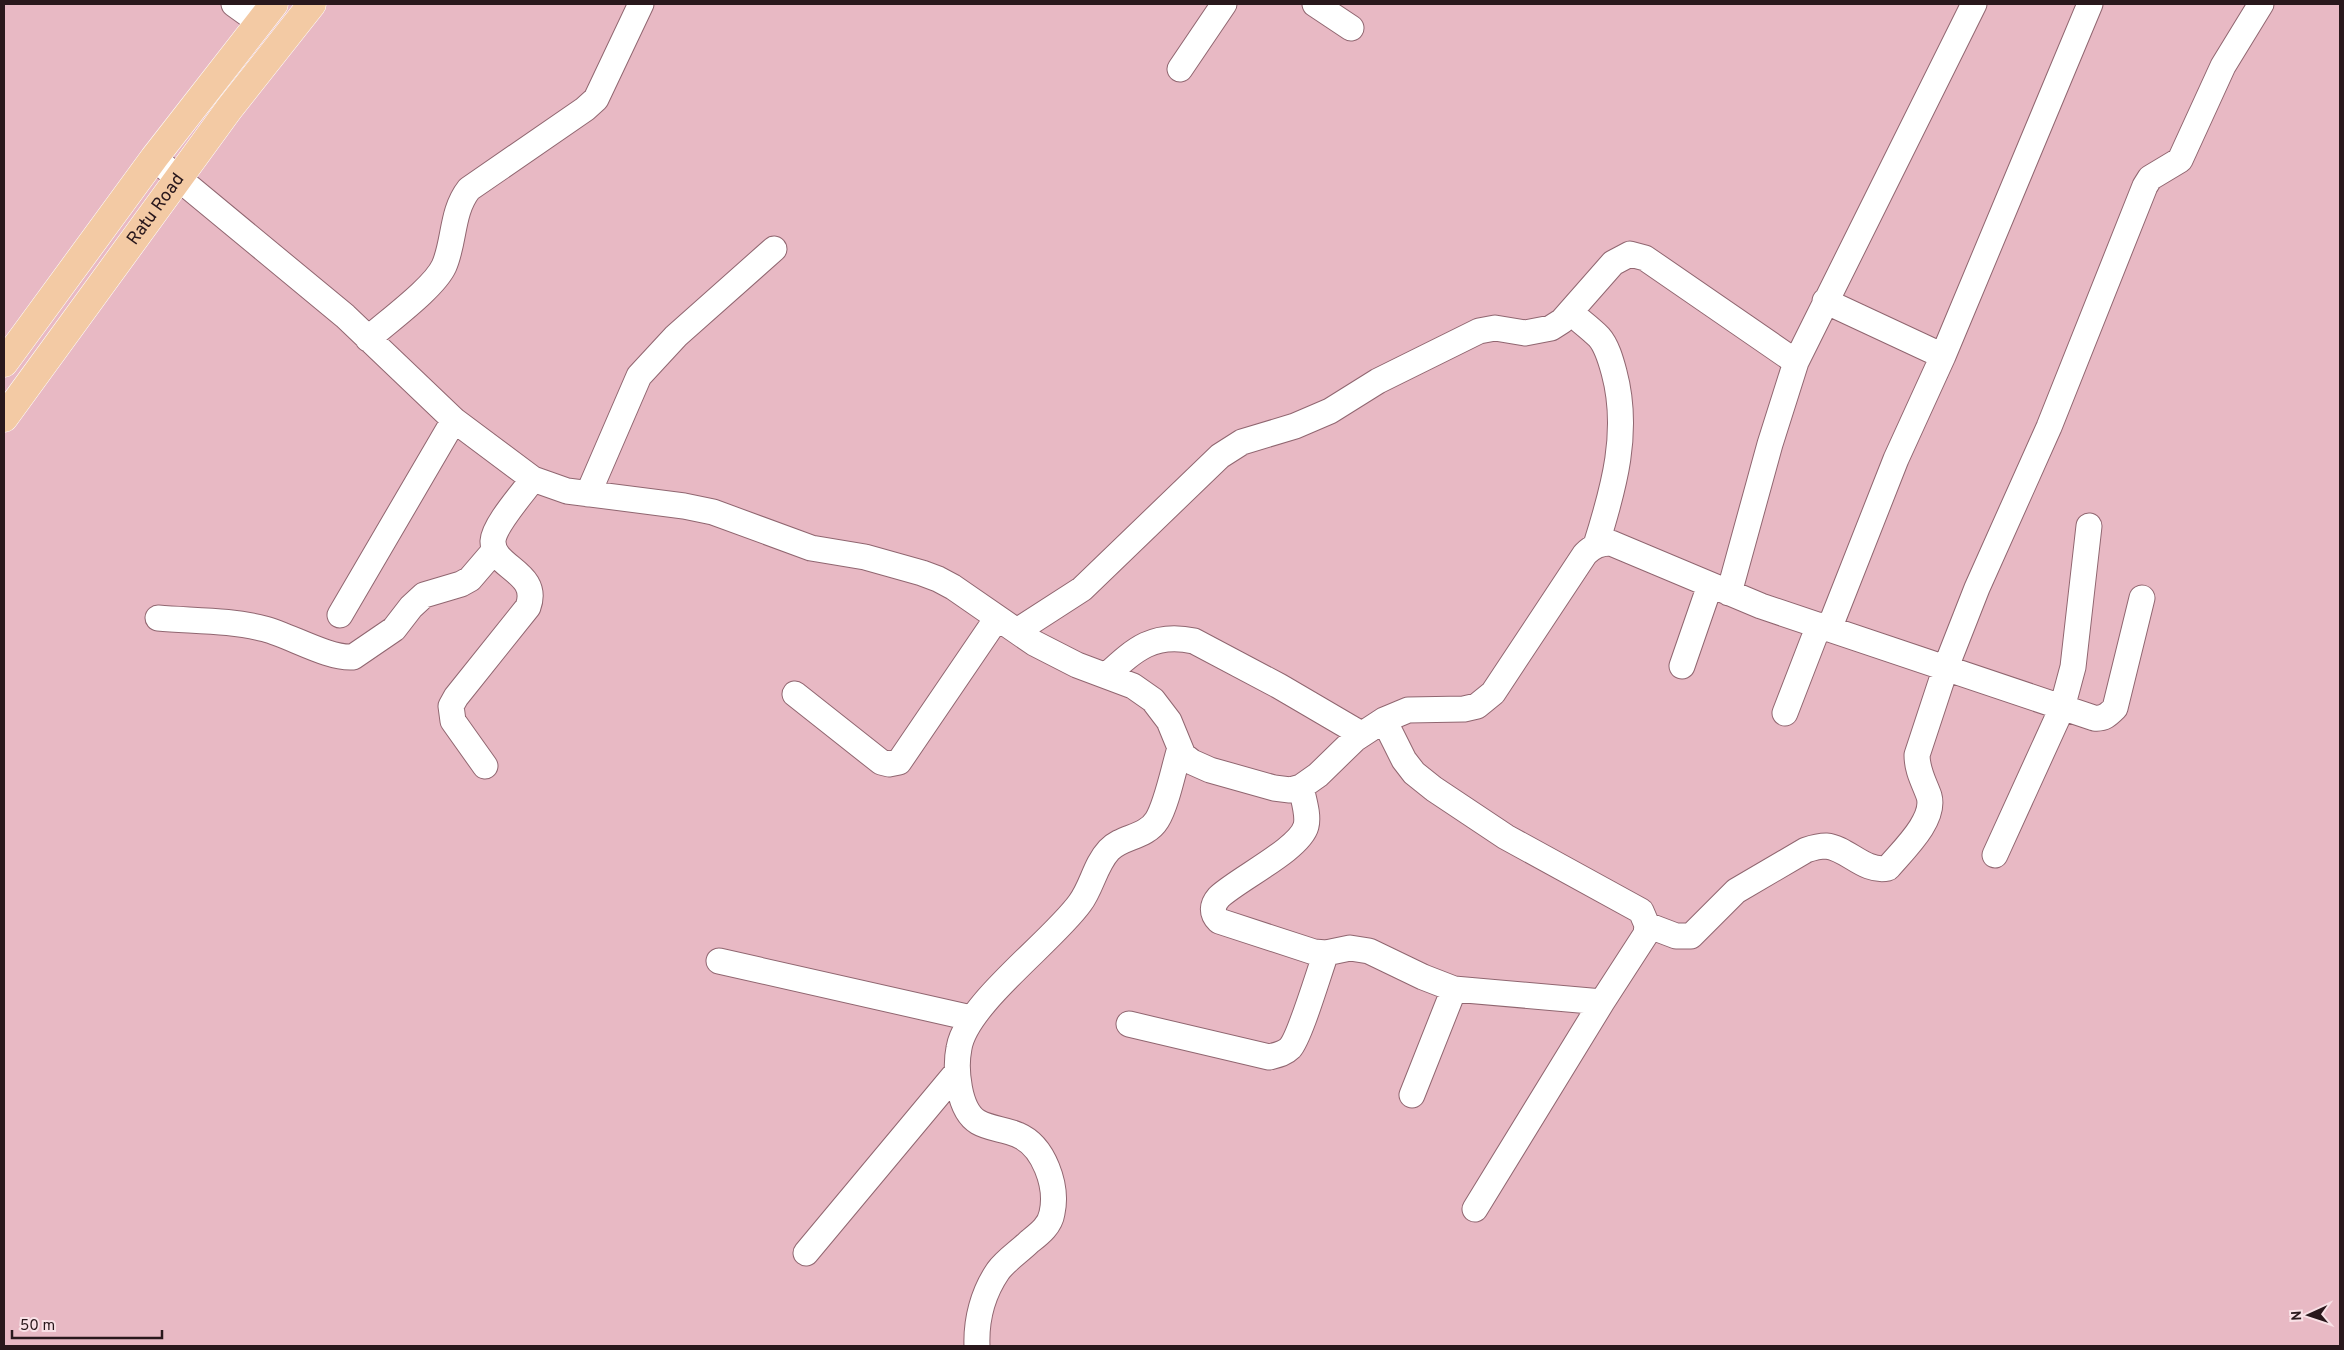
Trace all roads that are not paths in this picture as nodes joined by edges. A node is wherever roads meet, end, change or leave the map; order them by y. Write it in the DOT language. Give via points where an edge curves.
graph roads {
  1 [pos="234,4"];
  2 [pos="312,4"];
  3 [pos="641,4"];
  4 [pos="1224,4"];
  5 [pos="1315,4"];
  6 [pos="1974,4"];
  7 [pos="2090,4"];
  8 [pos="2261,4"];
  9 [pos="267,13"];
  10 [pos="1351,28"];
  11 [pos="1180,69"];
  12 [pos="154,158"];
  13 [pos="179,177"];
  14 [pos="774,249"];
  15 [pos="1825,301"];
  16 [pos="1570,312"];
  17 [pos="368,339"];
  18 [pos="1943,356"];
  19 [pos="1796,362"];
  20 [pos="4,363"];
  21 [pos="4,418"];
  22 [pos="454,420"];
  23 [pos="533,480"];
  24 [pos="588,494"];
  25 [pos="2089,526"];
  26 [pos="1596,545"];
  27 [pos="494,551"];
  28 [pos="1720,589"];
  29 [pos="2142,598"];
  30 [pos="340,615"];
  31 [pos="158,618"];
  32 [pos="1007,624"];
  33 [pos="1824,627"];
  34 [pos="1682,666"];
  35 [pos="1946,667"];
  36 [pos="1107,675"];
  37 [pos="795,694"];
  38 [pos="2062,708"];
  39 [pos="1785,713"];
  40 [pos="1384,720"];
  41 [pos="1361,734"];
  42 [pos="1180,748"];
  43 [pos="485,766"];
  44 [pos="1301,787"];
  45 [pos="1995,856"];
  46 [pos="1647,924"];
  47 [pos="1326,953"];
  48 [pos="719,962"];
  49 [pos="1454,989"];
  50 [pos="1602,1002"];
  51 [pos="971,1018"];
  52 [pos="1129,1024"];
  53 [pos="958,1072"];
  54 [pos="1412,1095"];
  55 [pos="1475,1209"];
  56 [pos="806,1253"];
  57 [pos="978,1346"];
  1 -- 9 [label="street"];
  2 -- 13 [label="main road, Ratu Road"];
  3 -- 17 [label="street" via="596,99 469,189 459,205 443,268 433,282"];
  4 -- 11 [label="street"];
  5 -- 10 [label="street"];
  6 -- 15 [label="street"];
  7 -- 18 [label="street"];
  8 -- 35 [label="street" via="2223,66 2180,160 2150,178 2145,186 2049,426 1977,588"];
  9 -- 12 [label="main road, Ratu Road"];
  12 -- 13 [label="street"];
  12 -- 20 [label="main road, Ratu Road"];
  13 -- 17 [label="street"];
  13 -- 21 [label="main road, Ratu Road"];
  14 -- 24 [label="street" via="676,336 639,376"];
  15 -- 18 [label="street"];
  15 -- 19 [label="street"];
  16 -- 19 [label="street" via="1613,264 1630,254 1638,254"];
  16 -- 26 [label="street" via="1600,338 1611,361 1621,402 1617,468"];
  16 -- 32 [label="street" via="1562,321 1539,332 1495,328 1479,331 1378,381 1330,411 1295,426 1242,442 1220,456 1082,588"];
  17 -- 22 [label="street"];
  18 -- 33 [label="street"];
  19 -- 28 [label="street"];
  22 -- 23 [label="street"];
  22 -- 30 [label="street"];
  23 -- 24 [label="street"];
  23 -- 27 [label="street" via="497,528"];
  24 -- 32 [label="street" via="713,512 812,548 865,557 922,572 953,587"];
  25 -- 38 [label="street" via="2073,667"];
  26 -- 28 [label="street" via="1611,543"];
  26 -- 40 [label="street" via="1585,554 1493,693 1477,706 1408,710"];
  27 -- 31 [label="street" via="470,579 424,595 394,628 353,657 346,658 278,633 237,624"];
  27 -- 43 [label="street" via="523,578 530,589 531,600 451,706 453,721"];
  28 -- 33 [label="street"];
  28 -- 34 [label="street"];
  29 -- 38 [label="street" via="2115,708 2101,718"];
  32 -- 36 [label="street" via="1034,643 1077,665"];
  32 -- 37 [label="street" via="899,762 881,762"];
  33 -- 35 [label="street"];
  33 -- 39 [label="street"];
  35 -- 38 [label="street"];
  35 -- 46 [label="street" via="1917,755 1917,767 1929,797 1930,811 1888,868 1870,867 1835,848 1818,846 1736,891 1691,936 1676,936"];
  36 -- 41 [label="street" via="1145,644 1178,638 1194,641"];
  36 -- 42 [label="street" via="1133,686 1162,709"];
  38 -- 45 [label="street"];
  40 -- 41 [label="street"];
  40 -- 46 [label="street" via="1404,760 1434,789 1506,837 1641,911"];
  41 -- 44 [label="street"];
  42 -- 44 [label="street" via="1192,762 1210,770 1274,788 1290,790"];
  42 -- 51 [label="street" via="1157,821 1145,832 1110,848 1080,904"];
  44 -- 47 [label="street" via="1306,824 1303,832 1281,852 1226,890 1214,903 1213,910 1219,921"];
  46 -- 50 [label="street" via="1646,934"];
  47 -- 49 [label="street" via="1350,948 1369,951"];
  47 -- 52 [label="street" via="1291,1047 1282,1054 1269,1057"];
  48 -- 51 [label="street"];
  49 -- 50 [label="street"];
  49 -- 54 [label="street"];
  50 -- 55 [label="street"];
  51 -- 53 [label="street" via="958,1048"];
  53 -- 56 [label="street"];
  53 -- 57 [label="street" via="960,1093 977,1122 1016,1134 1030,1142 1048,1171 1053,1201 1047,1226 999,1270 981,1306 976,1327"];
}
